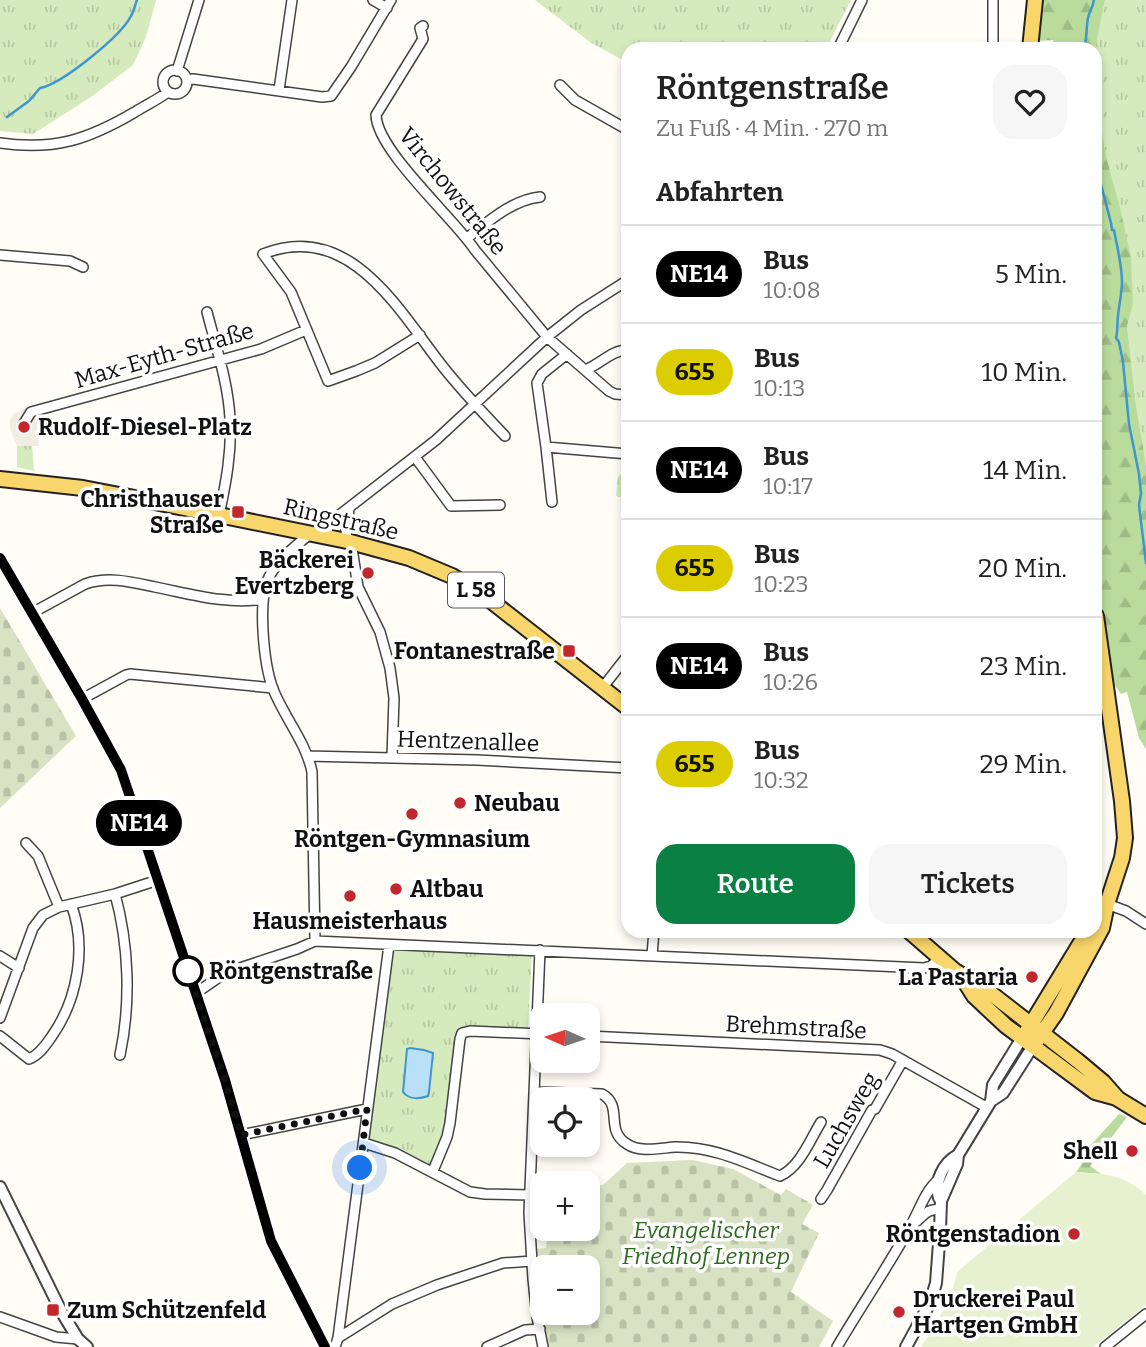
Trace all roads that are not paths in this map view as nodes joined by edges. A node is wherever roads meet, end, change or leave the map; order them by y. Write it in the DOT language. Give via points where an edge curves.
graph roads {
  1 [pos="199,0"];
  2 [pos="292,0"];
  3 [pos="373,0"];
  4 [pos="993,0"];
  5 [pos="1035,0"];
  6 [pos="859,1"];
  7 [pos="389,4"];
  8 [pos="424,26"];
  9 [pos="841,42"];
  10 [pos="993,42"];
  11 [pos="1031,42"];
  12 [pos="177,71"];
  13 [pos="187,80"];
  14 [pos="560,85"];
  15 [pos="279,90"];
  16 [pos="168,92"];
  17 [pos="621,126"];
  18 [pos="0,143"];
  19 [pos="540,197"];
  20 [pos="467,238"];
  21 [pos="0,255"];
  22 [pos="83,267"];
  23 [pos="621,284"];
  24 [pos="207,312"];
  25 [pos="306,330"];
  26 [pos="420,335"];
  27 [pos="547,337"];
  28 [pos="621,350"];
  29 [pos="567,354"];
  30 [pos="220,360"];
  31 [pos="585,370"];
  32 [pos="621,394"];
  33 [pos="474,404"];
  34 [pos="23,425"];
  35 [pos="505,436"];
  36 [pos="546,447"];
  37 [pos="621,453"];
  38 [pos="415,457"];
  39 [pos="2,481"];
  40 [pos="552,502"];
  41 [pos="500,505"];
  42 [pos="349,508"];
  43 [pos="219,515"];
  44 [pos="310,534"];
  45 [pos="325,537"];
  46 [pos="349,542"];
  47 [pos="0,558"];
  48 [pos="263,599"];
  49 [pos="32,613"];
  50 [pos="1102,661"];
  51 [pos="621,664"];
  52 [pos="603,687"];
  53 [pos="273,688"];
  54 [pos="82,699"];
  55 [pos="621,702"];
  56 [pos="307,756"];
  57 [pos="392,757"];
  58 [pos="621,768"];
  59 [pos="26,843"];
  60 [pos="158,880"];
  61 [pos="115,894"];
  62 [pos="71,904"];
  63 [pos="1107,904"];
  64 [pos="59,907"];
  65 [pos="1102,911"];
  66 [pos="1146,924"];
  67 [pos="1102,928"];
  68 [pos="653,938"];
  69 [pos="917,938"];
  70 [pos="1084,938"];
  71 [pos="1097,938"];
  72 [pos="315,941"];
  73 [pos="389,944"];
  74 [pos="540,950"];
  75 [pos="652,955"];
  76 [pos="0,956"];
  77 [pos="940,958"];
  78 [pos="19,968"];
  79 [pos="961,976"];
  80 [pos="196,993"];
  81 [pos="540,1003"];
  82 [pos="0,1018"];
  83 [pos="1037,1028"];
  84 [pos="530,1034"];
  85 [pos="0,1035"];
  86 [pos="600,1037"];
  87 [pos="1028,1042"];
  88 [pos="120,1055"];
  89 [pos="903,1060"];
  90 [pos="600,1094"];
  91 [pos="1118,1099"];
  92 [pos="988,1104"];
  93 [pos="367,1109"];
  94 [pos="1146,1116"];
  95 [pos="821,1122"];
  96 [pos="241,1135"];
  97 [pos="364,1143"];
  98 [pos="958,1155"];
  99 [pos="433,1171"];
  100 [pos="939,1179"];
  101 [pos="0,1187"];
  102 [pos="530,1195"];
  103 [pos="821,1199"];
  104 [pos="923,1200"];
  105 [pos="941,1205"];
  106 [pos="911,1225"];
  107 [pos="530,1262"];
  108 [pos="1146,1314"];
  109 [pos="0,1317"];
  110 [pos="539,1325"];
  111 [pos="540,1329"];
  112 [pos="337,1342"];
  113 [pos="82,1343"];
  114 [pos="325,1347"];
  115 [pos="487,1347"];
  116 [pos="543,1347"];
  117 [pos="837,1347"];
  118 [pos="906,1347"];
  119 [pos="1105,1347"];
  1 -- 12 [label="street"];
  2 -- 15 [label="street"];
  3 -- 7 [label="street"];
  4 -- 10 [label="street"];
  5 -- 11 [label="main road"];
  6 -- 9 [label="street"];
  7 -- 15 [label="street" via="331,96"];
  8 -- 20 [label="street, Virchowstraße" via="423,39 376,121 397,158"];
  12 -- 13 [label="street"];
  12 -- 16 [label="street" via="165,76"];
  13 -- 15 [label="street"];
  13 -- 16 [label="street" via="180,93"];
  14 -- 17 [label="street" via="575,100"];
  16 -- 18 [label="street" via="74,141"];
  19 -- 20 [label="street" via="526,198 508,208"];
  20 -- 27 [label="street, Virchowstraße"];
  21 -- 22 [label="street" via="69,261"];
  23 -- 27 [label="street"];
  24 -- 30 [label="street"];
  25 -- 26 [label="street" via="328,381 376,363"];
  25 -- 26 [label="street" via="291,292 263,254 291,246 344,258 381,286"];
  25 -- 30 [label="street, Max-Eyth-Straße"];
  26 -- 33 [label="street"];
  27 -- 29 [label="street, Virchowstraße"];
  27 -- 33 [label="street"];
  28 -- 31 [label="street"];
  29 -- 31 [label="street, Virchowstraße"];
  29 -- 36 [label="street" via="537,383"];
  30 -- 34 [label="street, Max-Eyth-Straße" via="31,412"];
  30 -- 43 [label="street" via="231,435"];
  31 -- 32 [label="street, Virchowstraße" via="611,392"];
  33 -- 35 [label="street"];
  33 -- 38 [label="street"];
  36 -- 37 [label="street"];
  36 -- 40 [label="street"];
  38 -- 41 [label="street" via="451,506"];
  38 -- 42 [label="street"];
  39 -- 43 [label="main road, Ringstraße / L 58" via="83,488"];
  42 -- 45 [label="street" via="333,520"];
  42 -- 46 [label="street"];
  43 -- 44 [label="main road, Ringstraße / L 58"];
  44 -- 45 [label="main road, Ringstraße / L 58"];
  44 -- 48 [label="street" via="274,570"];
  45 -- 46 [label="main road, Ringstraße / L 58"];
  46 -- 52 [label="main road, Ringstraße / L 58" via="409,558 452,576"];
  46 -- 57 [label="street" via="358,587 380,632 390,668"];
  47 -- 49 [label="street"];
  48 -- 49 [label="street" via="210,599 108,579 85,584"];
  48 -- 53 [label="street"];
  49 -- 54 [label="street"];
  50 -- 63 [label="main road" via="1124,825 1122,858"];
  51 -- 52 [label="street"];
  52 -- 55 [label="main road, Ringstraße / L 58"];
  53 -- 54 [label="street" via="130,674"];
  53 -- 56 [label="street"];
  54 -- 60 [label="street" via="121,770"];
  56 -- 57 [label="street, Hentzenallee"];
  56 -- 72 [label="street" via="312,772"];
  57 -- 58 [label="street, Hentzenallee"];
  59 -- 64 [label="street" via="38,856"];
  60 -- 61 [label="street"];
  60 -- 80 [label="street"];
  61 -- 62 [label="street"];
  61 -- 88 [label="street" via="127,971"];
  62 -- 64 [label="street"];
  62 -- 85 [label="street" via="79,938 77,968 69,1005 58,1028 29,1059"];
  63 -- 65 [label="main road"];
  63 -- 66 [label="street"];
  63 -- 67 [label="main road"];
  64 -- 78 [label="street" via="36,923"];
  68 -- 75 [label="street"];
  69 -- 77 [label="main road"];
  70 -- 83 [label="main road"];
  71 -- 83 [label="main road" via="1056,1013"];
  72 -- 73 [label="street"];
  72 -- 80 [label="street" via="225,973"];
  73 -- 74 [label="street"];
  73 -- 93 [label="street"];
  74 -- 75 [label="street"];
  74 -- 81 [label="street"];
  75 -- 77 [label="street" via="924,968"];
  76 -- 78 [label="street"];
  77 -- 79 [label="main road"];
  78 -- 82 [label="street"];
  79 -- 83 [label="main road"];
  79 -- 87 [label="main road" via="986,1009"];
  80 -- 96 [label="street"];
  83 -- 87 [label="main road"];
  83 -- 91 [label="main road"];
  84 -- 99 [label="street" via="463,1032 449,1130"];
  86 -- 89 [label="street, Brehmstraße" via="880,1050"];
  87 -- 91 [label="main road" via="1095,1093"];
  87 -- 92 [label="street" via="993,1085"];
  89 -- 92 [label="street, Brehmstraße"];
  89 -- 103 [label="street, Luchsweg"];
  90 -- 95 [label="street" via="611,1100 615,1132 630,1146 702,1149 780,1176 790,1171"];
  91 -- 94 [label="main road"];
  92 -- 98 [label="street"];
  93 -- 96 [label="street"];
  93 -- 97 [label="street"];
  96 -- 114 [label="street" via="271,1241"];
  97 -- 99 [label="street"];
  97 -- 112 [label="street"];
  98 -- 100 [label="street" via="950,1159"];
  98 -- 105 [label="street"];
  99 -- 102 [label="street" via="470,1192"];
  100 -- 104 [label="street"];
  100 -- 105 [label="street"];
  101 -- 113 [label="street" via="61,1311"];
  104 -- 105 [label="street"];
  104 -- 106 [label="street"];
  105 -- 106 [label="street"];
  105 -- 118 [label="street" via="936,1283"];
  106 -- 117 [label="street"];
  107 -- 112 [label="street" via="503,1263 392,1304"];
  108 -- 119 [label="street"];
  109 -- 113 [label="street"];
  110 -- 111 [label="street"];
  111 -- 115 [label="street" via="525,1330"];
  111 -- 116 [label="street"];
}
